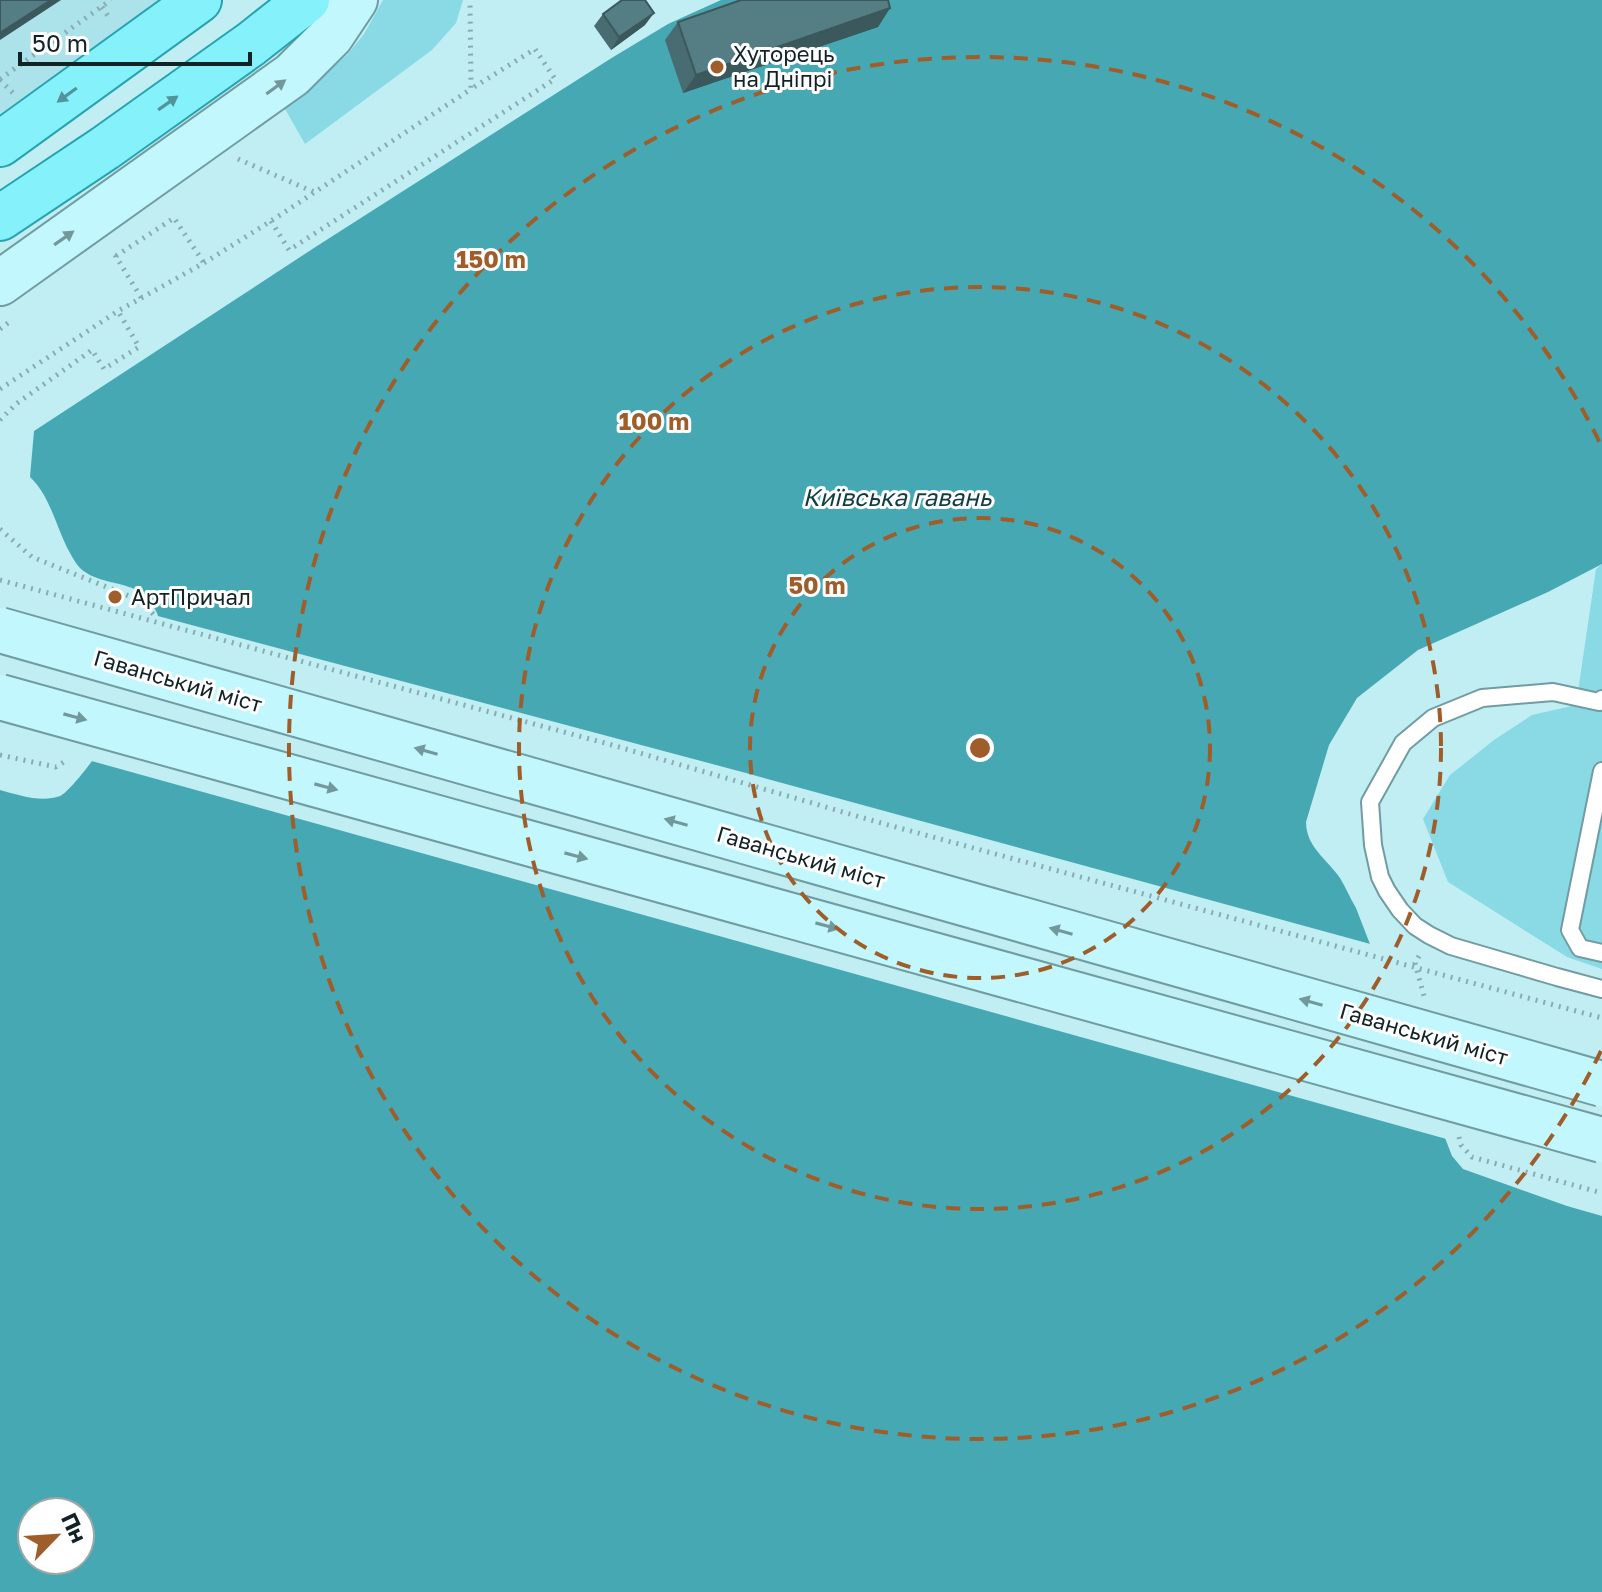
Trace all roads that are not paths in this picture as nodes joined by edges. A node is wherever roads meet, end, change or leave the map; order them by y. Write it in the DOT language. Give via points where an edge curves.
graph roads {
  1 [pos="199,0"];
  2 [pos="307,0"];
  3 [pos="355,0"];
  4 [pos="0,144"];
  5 [pos="0,218"];
  6 [pos="0,283"];
  7 [pos="0,630"];
  8 [pos="0,697"];
  9 [pos="1602,699"];
  10 [pos="1602,771"];
  11 [pos="1602,953"];
  12 [pos="1602,989"];
  13 [pos="1602,1084"];
  14 [pos="1602,1140"];
  1 -- 4 [label="main road, one-way"];
  5 -- 2 [label="main road, one-way"];
  6 -- 3 [label="main road, one-way" via="292,75 331,36"];
  13 -- 7 [label="main road, Гаванський міст, one-way, bridge"];
  8 -- 14 [label="main road, one-way, bridge"];
  9 -- 12 [label="lane" via="1553,692 1482,698 1433,718 1403,743 1370,802 1380,877 1415,926 1451,946"];
  10 -- 11 [label="lane" via="1570,930 1580,948"];
}
